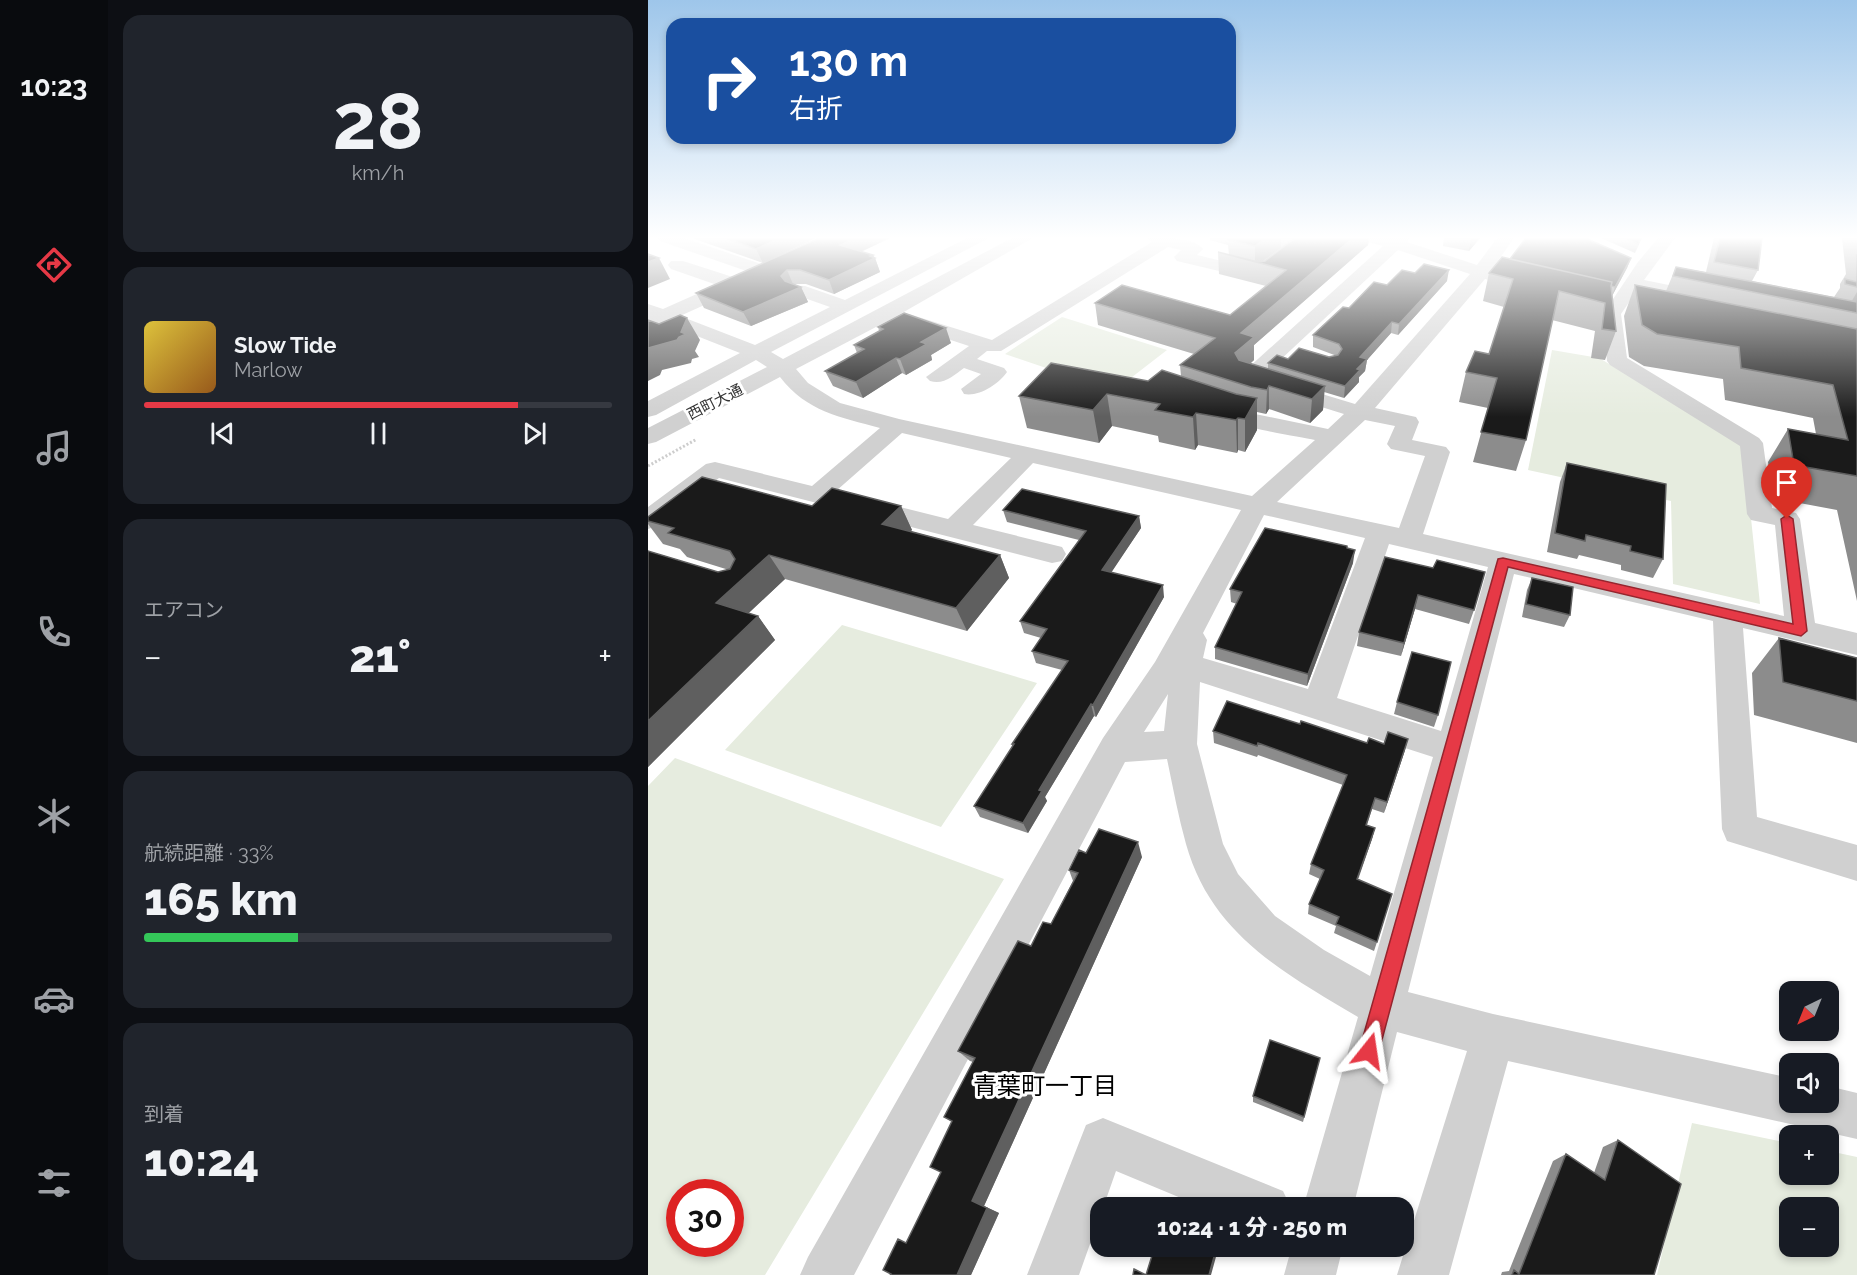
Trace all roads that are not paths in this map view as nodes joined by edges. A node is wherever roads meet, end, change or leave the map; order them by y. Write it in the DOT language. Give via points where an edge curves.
graph roads {
  1 [pos="700,298"];
  2 [pos="820,298"];
  3 [pos="865,298"];
  4 [pos="916,298"];
  5 [pos="1073,298"];
  6 [pos="1343,298"];
  7 [pos="1459,298"];
  8 [pos="1623,298"];
  9 [pos="1706,298"];
  10 [pos="1724,301"];
  11 [pos="846,307"];
  12 [pos="888,313"];
  13 [pos="653,316"];
  14 [pos="984,344"];
  15 [pos="756,352"];
  16 [pos="962,361"];
  17 [pos="784,368"];
  18 [pos="937,377"];
  19 [pos="972,388"];
  20 [pos="648,396"];
  21 [pos="1201,404"];
  22 [pos="648,410"];
  23 [pos="1360,412"];
  24 [pos="897,425"];
  25 [pos="648,437"];
  26 [pos="1332,437"];
  27 [pos="1028,454"];
  28 [pos="648,456"];
  29 [pos="817,495"];
  30 [pos="1258,505"];
  31 [pos="648,520"];
  32 [pos="954,529"];
  33 [pos="1394,536"];
  34 [pos="1052,554"];
  35 [pos="1503,562"];
  36 [pos="1199,614"];
  37 [pos="1727,614"];
  38 [pos="1801,631"];
  39 [pos="1857,644"];
  40 [pos="1186,665"];
  41 [pos="1318,705"];
  42 [pos="1180,744"];
  43 [pos="1114,748"];
  44 [pos="1452,749"];
  45 [pos="1857,863"];
  46 [pos="1381,1006"];
  47 [pos="1493,1036"];
  48 [pos="1779,1099"];
  49 [pos="1839,1112"];
  50 [pos="1857,1116"];
  51 [pos="1239,1197"];
  52 [pos="1331,1197"];
  53 [pos="1315,1257"];
  54 [pos="826,1275"];
  55 [pos="1053,1275"];
  56 [pos="1310,1275"];
  57 [pos="1423,1275"];
  1 -- 13 [label="street"];
  2 -- 11 [label="street"];
  3 -- 11 [label="street"];
  4 -- 12 [label="street, 西町大通"];
  5 -- 14 [label="street" via="994,347"];
  6 -- 23 [label="street" via="1292,349 1248,378"];
  7 -- 23 [label="street"];
  8 -- 38 [label="street" via="1612,314 1617,361 1750,443 1760,514 1787,519"];
  9 -- 10 [label="street"];
  11 -- 15 [label="street"];
  12 -- 14 [label="street"];
  12 -- 17 [label="street, 西町大通"];
  13 -- 15 [label="street"];
  14 -- 16 [label="street"];
  15 -- 17 [label="street"];
  15 -- 20 [label="street" via="692,374"];
  15 -- 22 [label="street, 西町大通"];
  16 -- 18 [label="street"];
  16 -- 19 [label="street" via="997,372"];
  17 -- 24 [label="street" via="800,388 832,408"];
  17 -- 25 [label="street, 西町大通"];
  17 -- 28 [label="street" via="753,400"];
  21 -- 26 [label="street" via="1245,419"];
  23 -- 26 [label="street"];
  23 -- 33 [label="street" via="1408,422 1399,444 1438,453"];
  24 -- 27 [label="street"];
  24 -- 29 [label="street"];
  26 -- 30 [label="street"];
  27 -- 30 [label="street"];
  27 -- 32 [label="street"];
  29 -- 31 [label="street" via="716,469"];
  29 -- 32 [label="street"];
  30 -- 33 [label="street"];
  30 -- 36 [label="street"];
  32 -- 34 [label="street"];
  33 -- 35 [label="street"];
  33 -- 41 [label="street"];
  35 -- 37 [label="street"];
  35 -- 44 [label="street"];
  36 -- 40 [label="street"];
  36 -- 43 [label="street" via="1166,672"];
  37 -- 38 [label="street"];
  37 -- 45 [label="street" via="1740,829"];
  38 -- 39 [label="street"];
  40 -- 41 [label="street"];
  40 -- 42 [label="street"];
  41 -- 44 [label="street"];
  42 -- 43 [label="street"];
  42 -- 46 [label="street" via="1205,846 1224,887 1261,930 1309,965"];
  43 -- 54 [label="street"];
  44 -- 46 [label="street"];
  46 -- 47 [label="street"];
  46 -- 52 [label="street"];
  47 -- 48 [label="street"];
  47 -- 57 [label="street"];
  49 -- 50 [label="street"];
  51 -- 55 [label="street" via="1103,1142"];
  53 -- 56 [label="street"];
}
